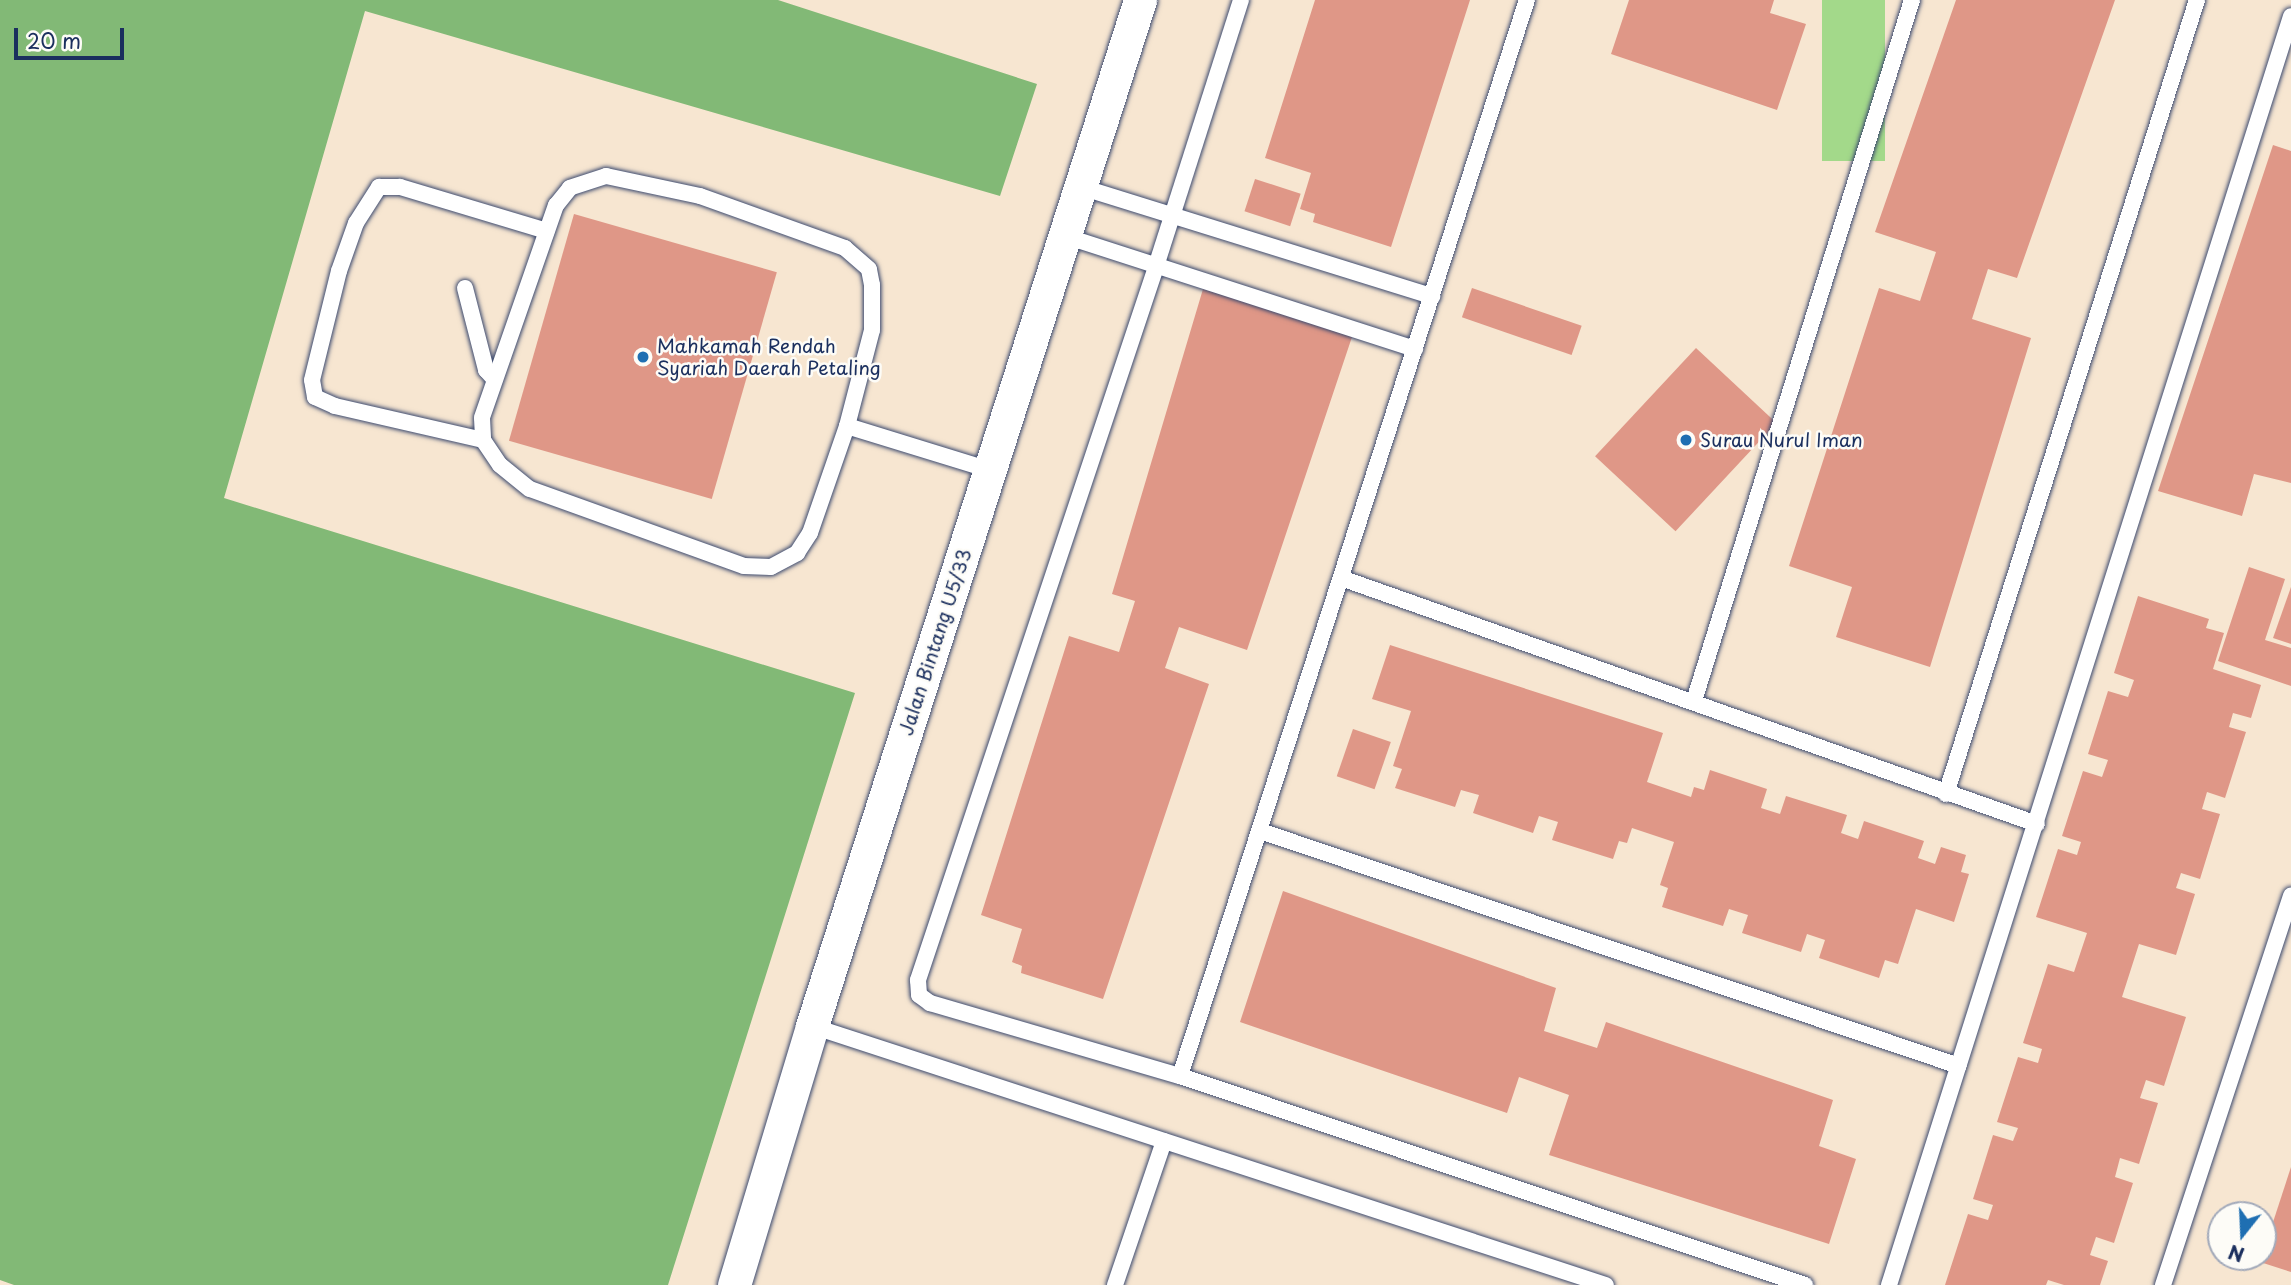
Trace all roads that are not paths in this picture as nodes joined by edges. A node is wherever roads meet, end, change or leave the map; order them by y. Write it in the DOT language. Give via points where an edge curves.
graph roads {
  1 [pos="1140,0"];
  2 [pos="1241,0"];
  3 [pos="1527,0"];
  4 [pos="1912,0"];
  5 [pos="2197,0"];
  6 [pos="2291,16"];
  7 [pos="1081,187"];
  8 [pos="1173,216"];
  9 [pos="547,231"];
  10 [pos="1065,236"];
  11 [pos="1157,264"];
  12 [pos="465,288"];
  13 [pos="1432,296"];
  14 [pos="1415,349"];
  15 [pos="495,380"];
  16 [pos="847,426"];
  17 [pos="483,440"];
  18 [pos="990,470"];
  19 [pos="1341,578"];
  20 [pos="1694,701"];
  21 [pos="1946,794"];
  22 [pos="2037,824"];
  23 [pos="1260,831"];
  24 [pos="2291,895"];
  25 [pos="813,1026"];
  26 [pos="1959,1066"];
  27 [pos="1180,1076"];
  28 [pos="1164,1141"];
  29 [pos="734,1285"];
  30 [pos="1115,1285"];
  31 [pos="1606,1285"];
  32 [pos="1805,1285"];
  33 [pos="1889,1285"];
  34 [pos="2164,1285"];
  1 -- 7 [label="street, Jalan Bintang U5/33"];
  2 -- 8 [label="lane"];
  3 -- 13 [label="lane"];
  4 -- 20 [label="lane"];
  5 -- 21 [label="lane"];
  6 -- 22 [label="lane"];
  7 -- 8 [label="lane"];
  7 -- 10 [label="street, Jalan Bintang U5/33"];
  8 -- 11 [label="lane"];
  8 -- 13 [label="lane"];
  9 -- 15 [label="lane"];
  9 -- 16 [label="lane" via="556,205 570,188 606,176 700,196 845,248 869,270 872,285 872,330"];
  9 -- 17 [label="lane" via="400,187 379,187 356,223 339,271 312,380 315,397 335,406"];
  10 -- 11 [label="lane"];
  10 -- 18 [label="street, Jalan Bintang U5/33"];
  11 -- 14 [label="lane"];
  11 -- 27 [label="lane" via="918,980 919,995 930,1003"];
  12 -- 15 [label="lane" via="486,370"];
  13 -- 14 [label="lane"];
  14 -- 19 [label="lane"];
  15 -- 17 [label="lane" via="482,418"];
  16 -- 17 [label="lane" via="810,533 797,553 771,567 744,566 530,489 500,465"];
  16 -- 18 [label="lane"];
  18 -- 25 [label="street, Jalan Bintang U5/33"];
  19 -- 20 [label="lane"];
  19 -- 23 [label="lane"];
  20 -- 21 [label="lane"];
  21 -- 22 [label="lane"];
  22 -- 26 [label="lane"];
  23 -- 26 [label="lane"];
  23 -- 27 [label="lane"];
  24 -- 34 [label="lane"];
  25 -- 28 [label="lane"];
  25 -- 29 [label="street, Jalan Bintang U5/33"];
  26 -- 33 [label="lane"];
  27 -- 32 [label="lane"];
  28 -- 30 [label="lane"];
  28 -- 31 [label="lane"];
}
